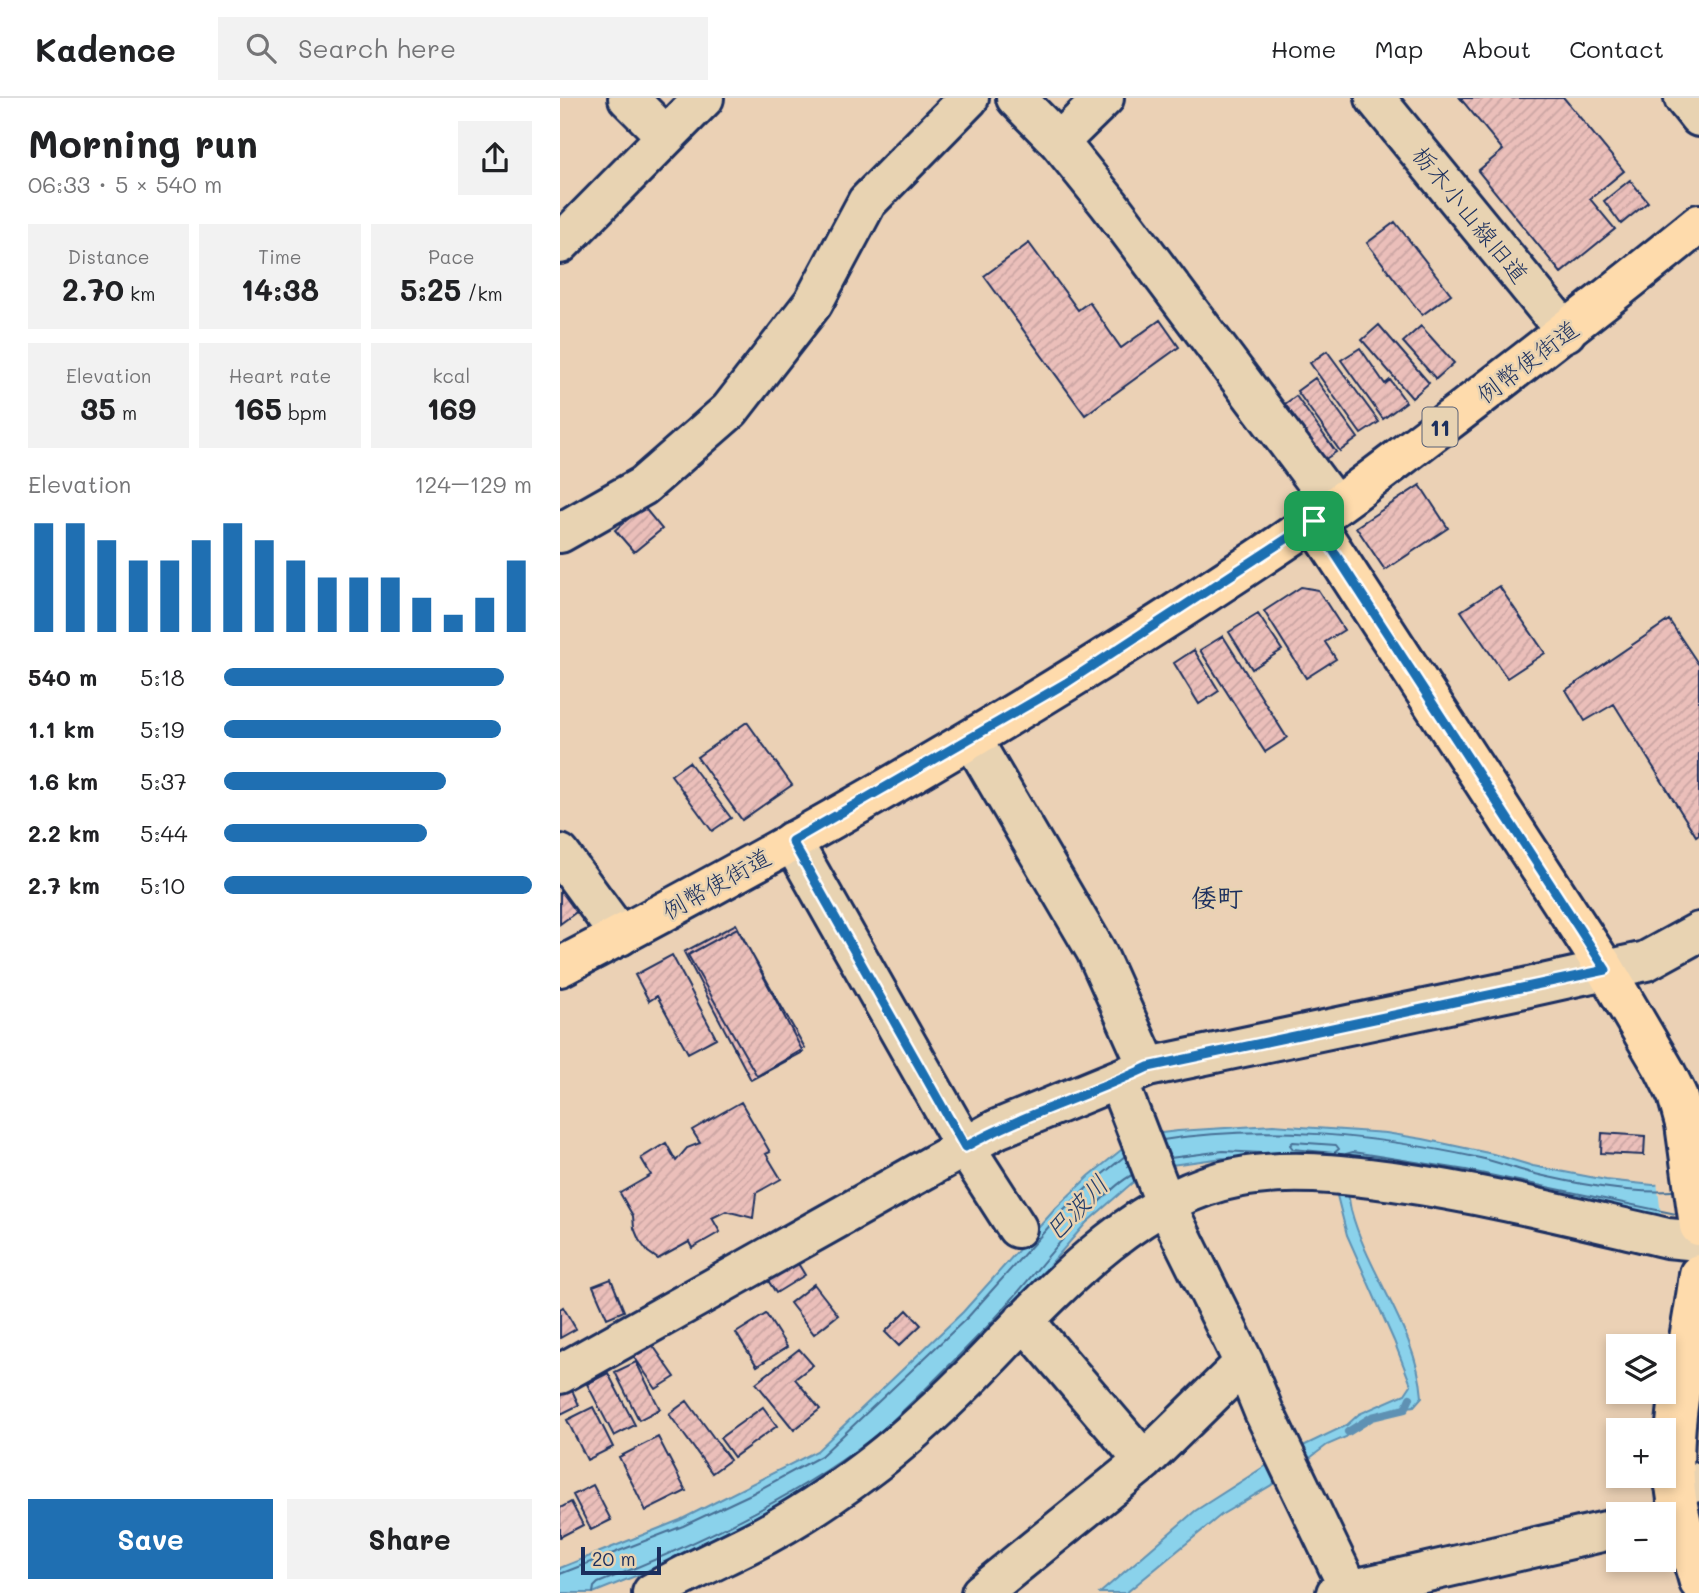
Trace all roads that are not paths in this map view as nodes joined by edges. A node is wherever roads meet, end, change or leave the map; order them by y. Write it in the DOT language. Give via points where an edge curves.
graph roads {
  1 [pos="628,98"];
  2 [pos="704,98"];
  3 [pos="969,98"];
  4 [pos="1016,98"];
  5 [pos="1104,98"];
  6 [pos="1376,98"];
  7 [pos="1684,98"];
  8 [pos="1699,117"];
  9 [pos="666,136"];
  10 [pos="1059,142"];
  11 [pos="1699,224"];
  12 [pos="560,244"];
  13 [pos="1566,332"];
  14 [pos="1324,514"];
  15 [pos="560,533"];
  16 [pos="972,739"];
  17 [pos="792,841"];
  18 [pos="560,854"];
  19 [pos="1699,932"];
  20 [pos="620,936"];
  21 [pos="560,967"];
  22 [pos="1606,970"];
  23 [pos="1133,1074"];
  24 [pos="965,1147"];
  25 [pos="1160,1192"];
  26 [pos="1699,1227"];
  27 [pos="1017,1228"];
  28 [pos="1699,1241"];
  29 [pos="1699,1274"];
  30 [pos="1024,1320"];
  31 [pos="1244,1363"];
  32 [pos="560,1374"];
  33 [pos="1144,1461"];
  34 [pos="1680,1499"];
  35 [pos="1606,1532"];
  36 [pos="1699,1581"];
  37 [pos="1427,1582"];
  38 [pos="1343,1591"];
  39 [pos="652,1593"];
  40 [pos="981,1593"];
  1 -- 9 [label="street"];
  2 -- 9 [label="street"];
  3 -- 15 [label="street" via="867,202 813,303 730,410 643,486"];
  4 -- 10 [label="street"];
  5 -- 10 [label="street"];
  6 -- 13 [label="street, 栃木小山線旧道"];
  7 -- 8 [label="street"];
  9 -- 12 [label="street"];
  10 -- 14 [label="street" via="1109,204"];
  11 -- 13 [label="main road, 例幣使街道 / 11"];
  13 -- 14 [label="main road, 例幣使街道 / 11"];
  14 -- 16 [label="main road, 例幣使街道 / 11" via="1145,633"];
  14 -- 22 [label="main road"];
  16 -- 17 [label="main road, 例幣使街道 / 11"];
  16 -- 23 [label="street" via="1096,951"];
  17 -- 20 [label="main road, 例幣使街道 / 11"];
  17 -- 24 [label="street"];
  18 -- 20 [label="street"];
  19 -- 22 [label="street" via="1646,961"];
  20 -- 21 [label="main road, 例幣使街道 / 11"];
  22 -- 23 [label="street"];
  22 -- 26 [label="main road" via="1677,1095"];
  23 -- 24 [label="street" via="997,1129"];
  23 -- 25 [label="street" via="1134,1125"];
  24 -- 27 [label="street"];
  24 -- 32 [label="street"];
  25 -- 28 [label="street" via="1186,1193 1234,1178 1283,1173 1341,1174 1444,1188 1667,1238"];
  25 -- 30 [label="street"];
  25 -- 31 [label="street"];
  29 -- 34 [label="main road" via="1675,1429"];
  30 -- 33 [label="street"];
  30 -- 39 [label="street" via="916,1430 864,1472 747,1544"];
  31 -- 33 [label="street"];
  31 -- 38 [label="street"];
  33 -- 40 [label="street"];
  34 -- 36 [label="main road"];
  35 -- 37 [label="street"];
  37 -- 38 [label="street"];
}
